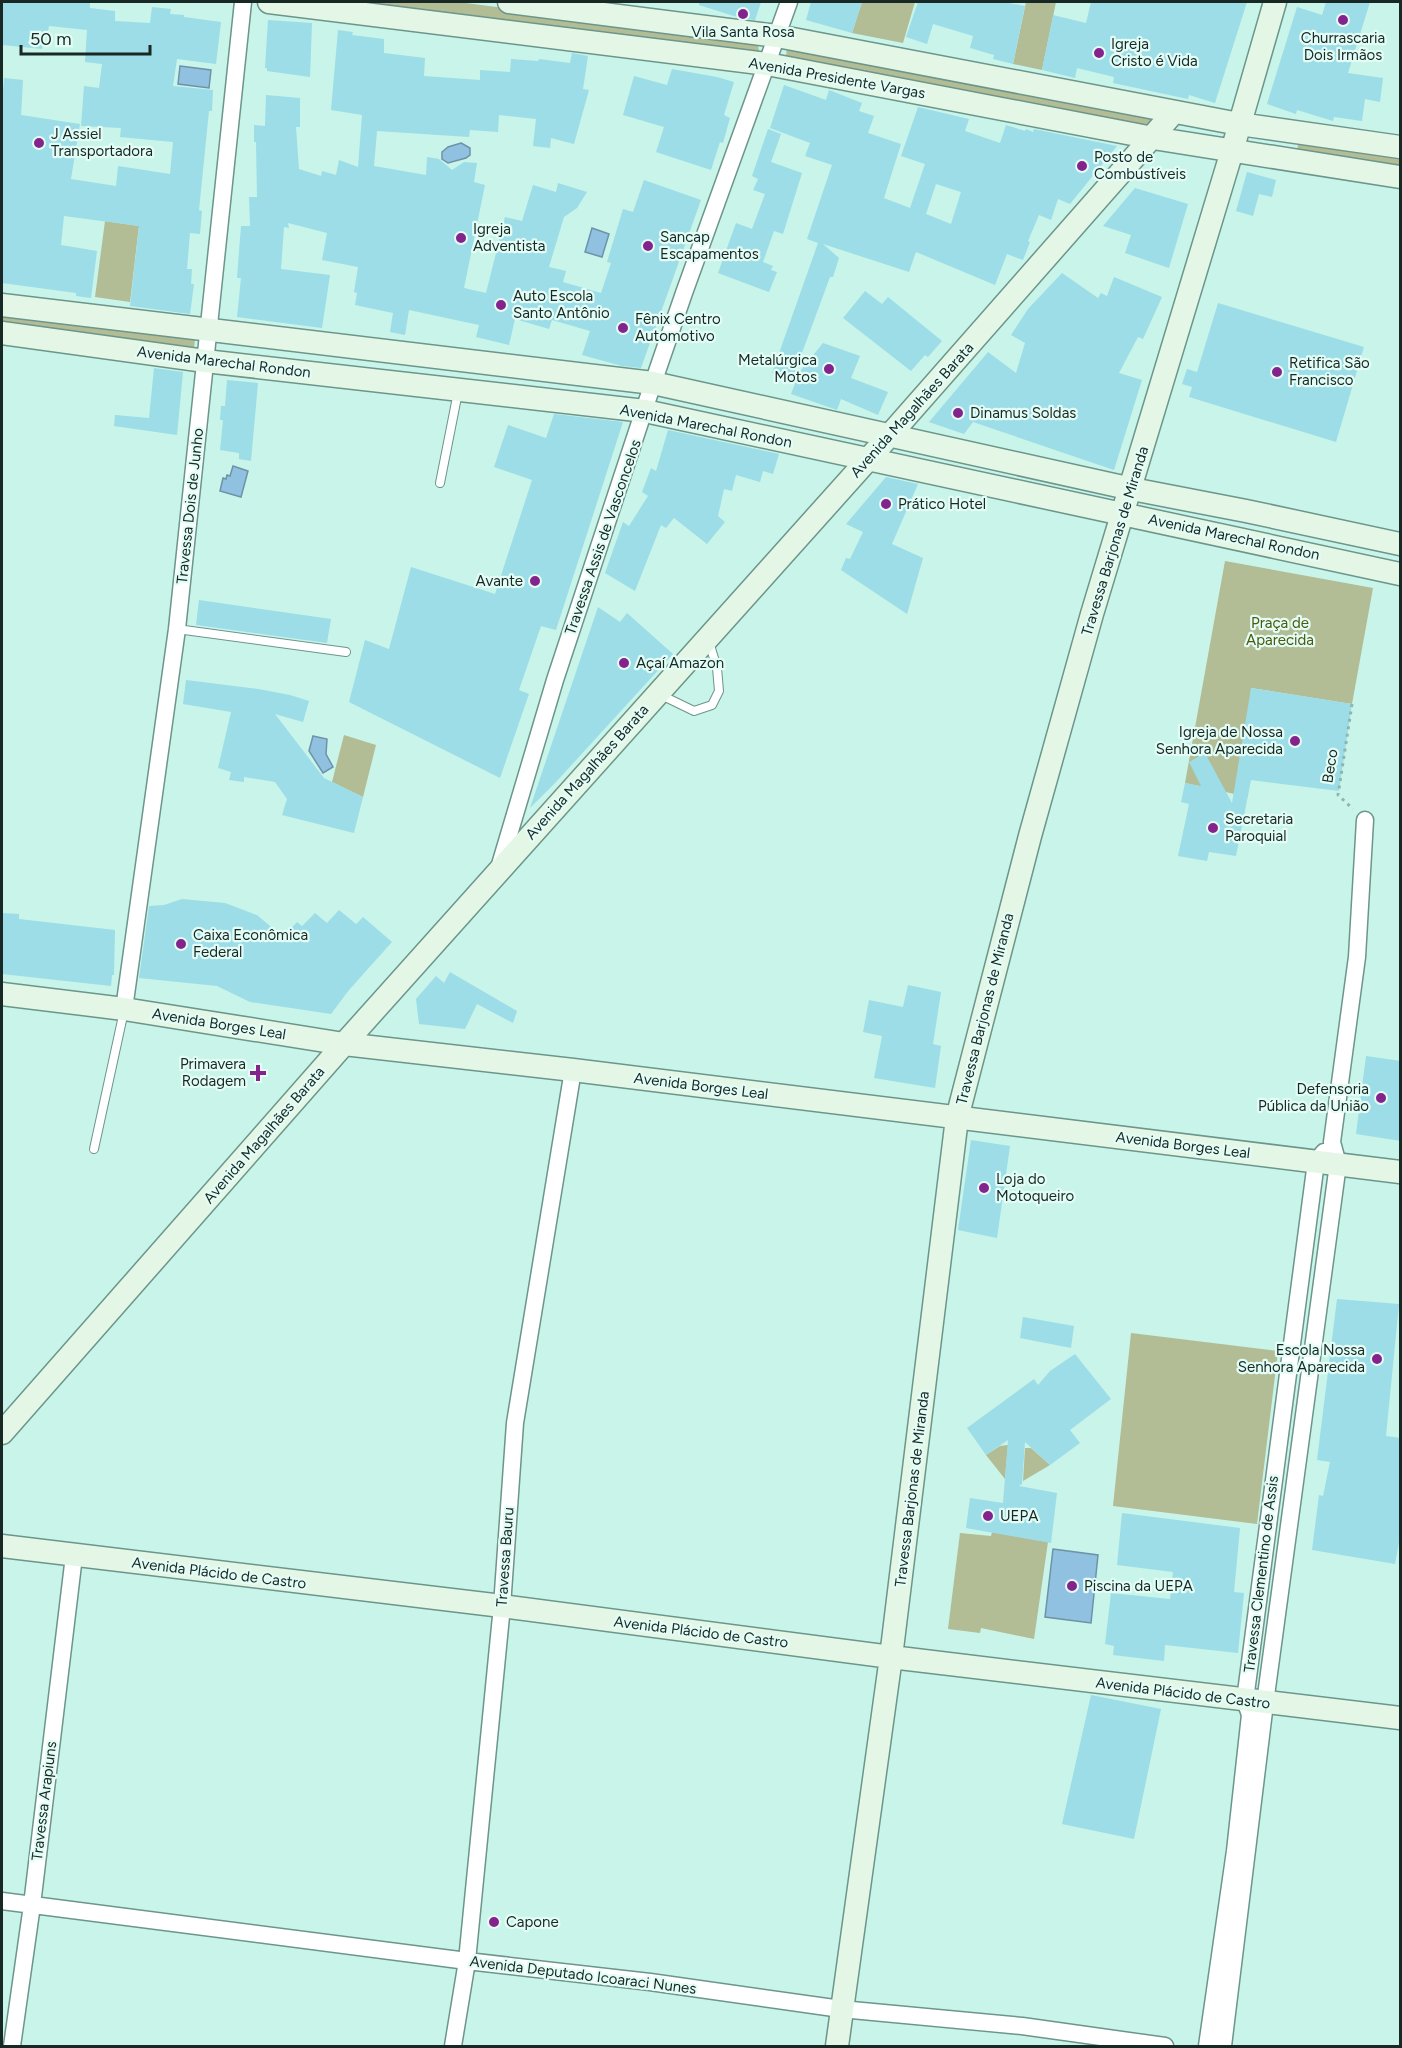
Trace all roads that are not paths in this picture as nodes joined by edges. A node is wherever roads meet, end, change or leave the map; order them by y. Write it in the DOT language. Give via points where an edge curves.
graph roads {
  1 [pos="243,2"];
  2 [pos="270,2"];
  3 [pos="509,2"];
  4 [pos="789,2"];
  5 [pos="1275,2"];
  6 [pos="777,36"];
  7 [pos="767,64"];
  8 [pos="1174,112"];
  9 [pos="1239,124"];
  10 [pos="1153,138"];
  11 [pos="1401,147"];
  12 [pos="1232,151"];
  13 [pos="1401,177"];
  14 [pos="2,305"];
  15 [pos="209,331"];
  16 [pos="2,333"];
  17 [pos="205,361"];
  18 [pos="653,383"];
  19 [pos="459,390"];
  20 [pos="645,411"];
  21 [pos="890,436"];
  22 [pos="868,459"];
  23 [pos="440,483"];
  24 [pos="1131,489"];
  25 [pos="1245,511"];
  26 [pos="1123,513"];
  27 [pos="1241,538"];
  28 [pos="1401,544"];
  29 [pos="1401,574"];
  30 [pos="177,629"];
  31 [pos="707,638"];
  32 [pos="346,652"];
  33 [pos="658,693"];
  34 [pos="1365,820"];
  35 [pos="497,873"];
  36 [pos="2,994"];
  37 [pos="124,1009"];
  38 [pos="344,1044"];
  39 [pos="573,1070"];
  40 [pos="957,1118"];
  41 [pos="94,1149"];
  42 [pos="1327,1163"];
  43 [pos="1401,1172"];
  44 [pos="2,1433"];
  45 [pos="2,1546"];
  46 [pos="74,1556"];
  47 [pos="502,1606"];
  48 [pos="891,1657"];
  49 [pos="1255,1702"];
  50 [pos="1401,1718"];
  51 [pos="2,1901"];
  52 [pos="32,1905"];
  53 [pos="467,1961"];
  54 [pos="841,2009"];
  55 [pos="12,2046"];
  56 [pos="453,2046"];
  57 [pos="837,2046"];
  58 [pos="1165,2046"];
  59 [pos="1207,2046"];
  60 [pos="1223,2046"];
  1 -- 15 [label="street, Travessa Dois de Junho"];
  2 -- 7 [label="street, Avenida Presidente Vargas"];
  3 -- 6 [label="street, Avenida Presidente Vargas"];
  4 -- 6 [label="street, Travessa Assis de Vasconcelos"];
  5 -- 9 [label="street, Travessa Barjonas de Miranda"];
  6 -- 7 [label="street, Travessa Assis de Vasconcelos"];
  6 -- 8 [label="street, Avenida Presidente Vargas"];
  7 -- 10 [label="street, Avenida Presidente Vargas"];
  7 -- 18 [label="street, Travessa Assis de Vasconcelos"];
  8 -- 9 [label="street, Avenida Presidente Vargas"];
  8 -- 10 [label="street, Avenida Magalhães Barata"];
  9 -- 11 [label="street, Avenida Presidente Vargas"];
  9 -- 12 [label="street, Travessa Barjonas de Miranda"];
  10 -- 12 [label="street, Avenida Presidente Vargas"];
  10 -- 21 [label="street, Avenida Magalhães Barata"];
  12 -- 13 [label="street, Avenida Presidente Vargas"];
  12 -- 24 [label="street, Travessa Barjonas de Miranda"];
  14 -- 15 [label="street, Avenida Marechal Rondon"];
  15 -- 17 [label="street, Travessa Dois de Junho"];
  15 -- 18 [label="street, Avenida Marechal Rondon"];
  16 -- 17 [label="street, Avenida Marechal Rondon"];
  17 -- 19 [label="street, Avenida Marechal Rondon"];
  17 -- 30 [label="street, Travessa Dois de Junho"];
  18 -- 20 [label="street, Travessa Assis de Vasconcelos"];
  18 -- 21 [label="street, Avenida Marechal Rondon"];
  19 -- 20 [label="street, Avenida Marechal Rondon"];
  19 -- 23 [label="lane"];
  20 -- 22 [label="street, Avenida Marechal Rondon"];
  20 -- 35 [label="street, Travessa Assis de Vasconcelos" via="555,680"];
  21 -- 22 [label="street, Avenida Magalhães Barata"];
  21 -- 24 [label="street, Avenida Marechal Rondon"];
  22 -- 26 [label="street, Avenida Marechal Rondon"];
  22 -- 31 [label="street, Avenida Magalhães Barata"];
  24 -- 25 [label="street, Avenida Marechal Rondon"];
  24 -- 26 [label="street, Travessa Barjonas de Miranda"];
  25 -- 27 [label="street"];
  25 -- 28 [label="street, Avenida Marechal Rondon"];
  26 -- 27 [label="street, Avenida Marechal Rondon"];
  26 -- 40 [label="street, Travessa Barjonas de Miranda" via="1030,836"];
  27 -- 29 [label="street, Avenida Marechal Rondon"];
  30 -- 32 [label="lane"];
  30 -- 37 [label="street, Travessa Dois de Junho"];
  31 -- 33 [label="street, Avenida Magalhães Barata"];
  31 -- 33 [label="lane" via="718,679 712,705 694,711"];
  33 -- 35 [label="street, Avenida Magalhães Barata"];
  34 -- 42 [label="street, Travessa Clementino de Assis" via="1357,957"];
  35 -- 38 [label="street, Avenida Magalhães Barata"];
  36 -- 37 [label="street, Avenida Borges Leal"];
  37 -- 38 [label="street, Avenida Borges Leal"];
  37 -- 41 [label="lane"];
  38 -- 39 [label="street, Avenida Borges Leal"];
  38 -- 44 [label="street, Avenida Magalhães Barata"];
  39 -- 40 [label="street, Avenida Borges Leal"];
  39 -- 47 [label="street, Travessa Bauru" via="515,1423"];
  40 -- 42 [label="street, Avenida Borges Leal"];
  40 -- 48 [label="street, Travessa Barjonas de Miranda"];
  42 -- 43 [label="street, Avenida Borges Leal"];
  42 -- 49 [label="street, Travessa Clementino de Assis"];
  45 -- 46 [label="street, Avenida Plácido de Castro"];
  46 -- 47 [label="street, Avenida Plácido de Castro"];
  46 -- 52 [label="street, Travessa Arapiuns"];
  47 -- 48 [label="street, Avenida Plácido de Castro"];
  47 -- 53 [label="street, Travessa Bauru"];
  48 -- 49 [label="street, Avenida Plácido de Castro"];
  48 -- 54 [label="street, Travessa Barjonas de Miranda"];
  49 -- 50 [label="street, Avenida Plácido de Castro"];
  49 -- 59 [label="street, Travessa Clementino de Assis" via="1250,1715"];
  49 -- 60 [label="street, Travessa Clementino de Assis"];
  51 -- 52 [label="street, Avenida Deputado Icoaraci Nunes"];
  52 -- 53 [label="street, Avenida Deputado Icoaraci Nunes"];
  52 -- 55 [label="street, Travessa Arapiuns"];
  53 -- 54 [label="street, Avenida Deputado Icoaraci Nunes"];
  53 -- 56 [label="street, Travessa Bauru"];
  54 -- 57 [label="street, Travessa Barjonas de Miranda"];
  54 -- 58 [label="street, Avenida Deputado Icoaraci Nunes" via="1022,2026"];
}
